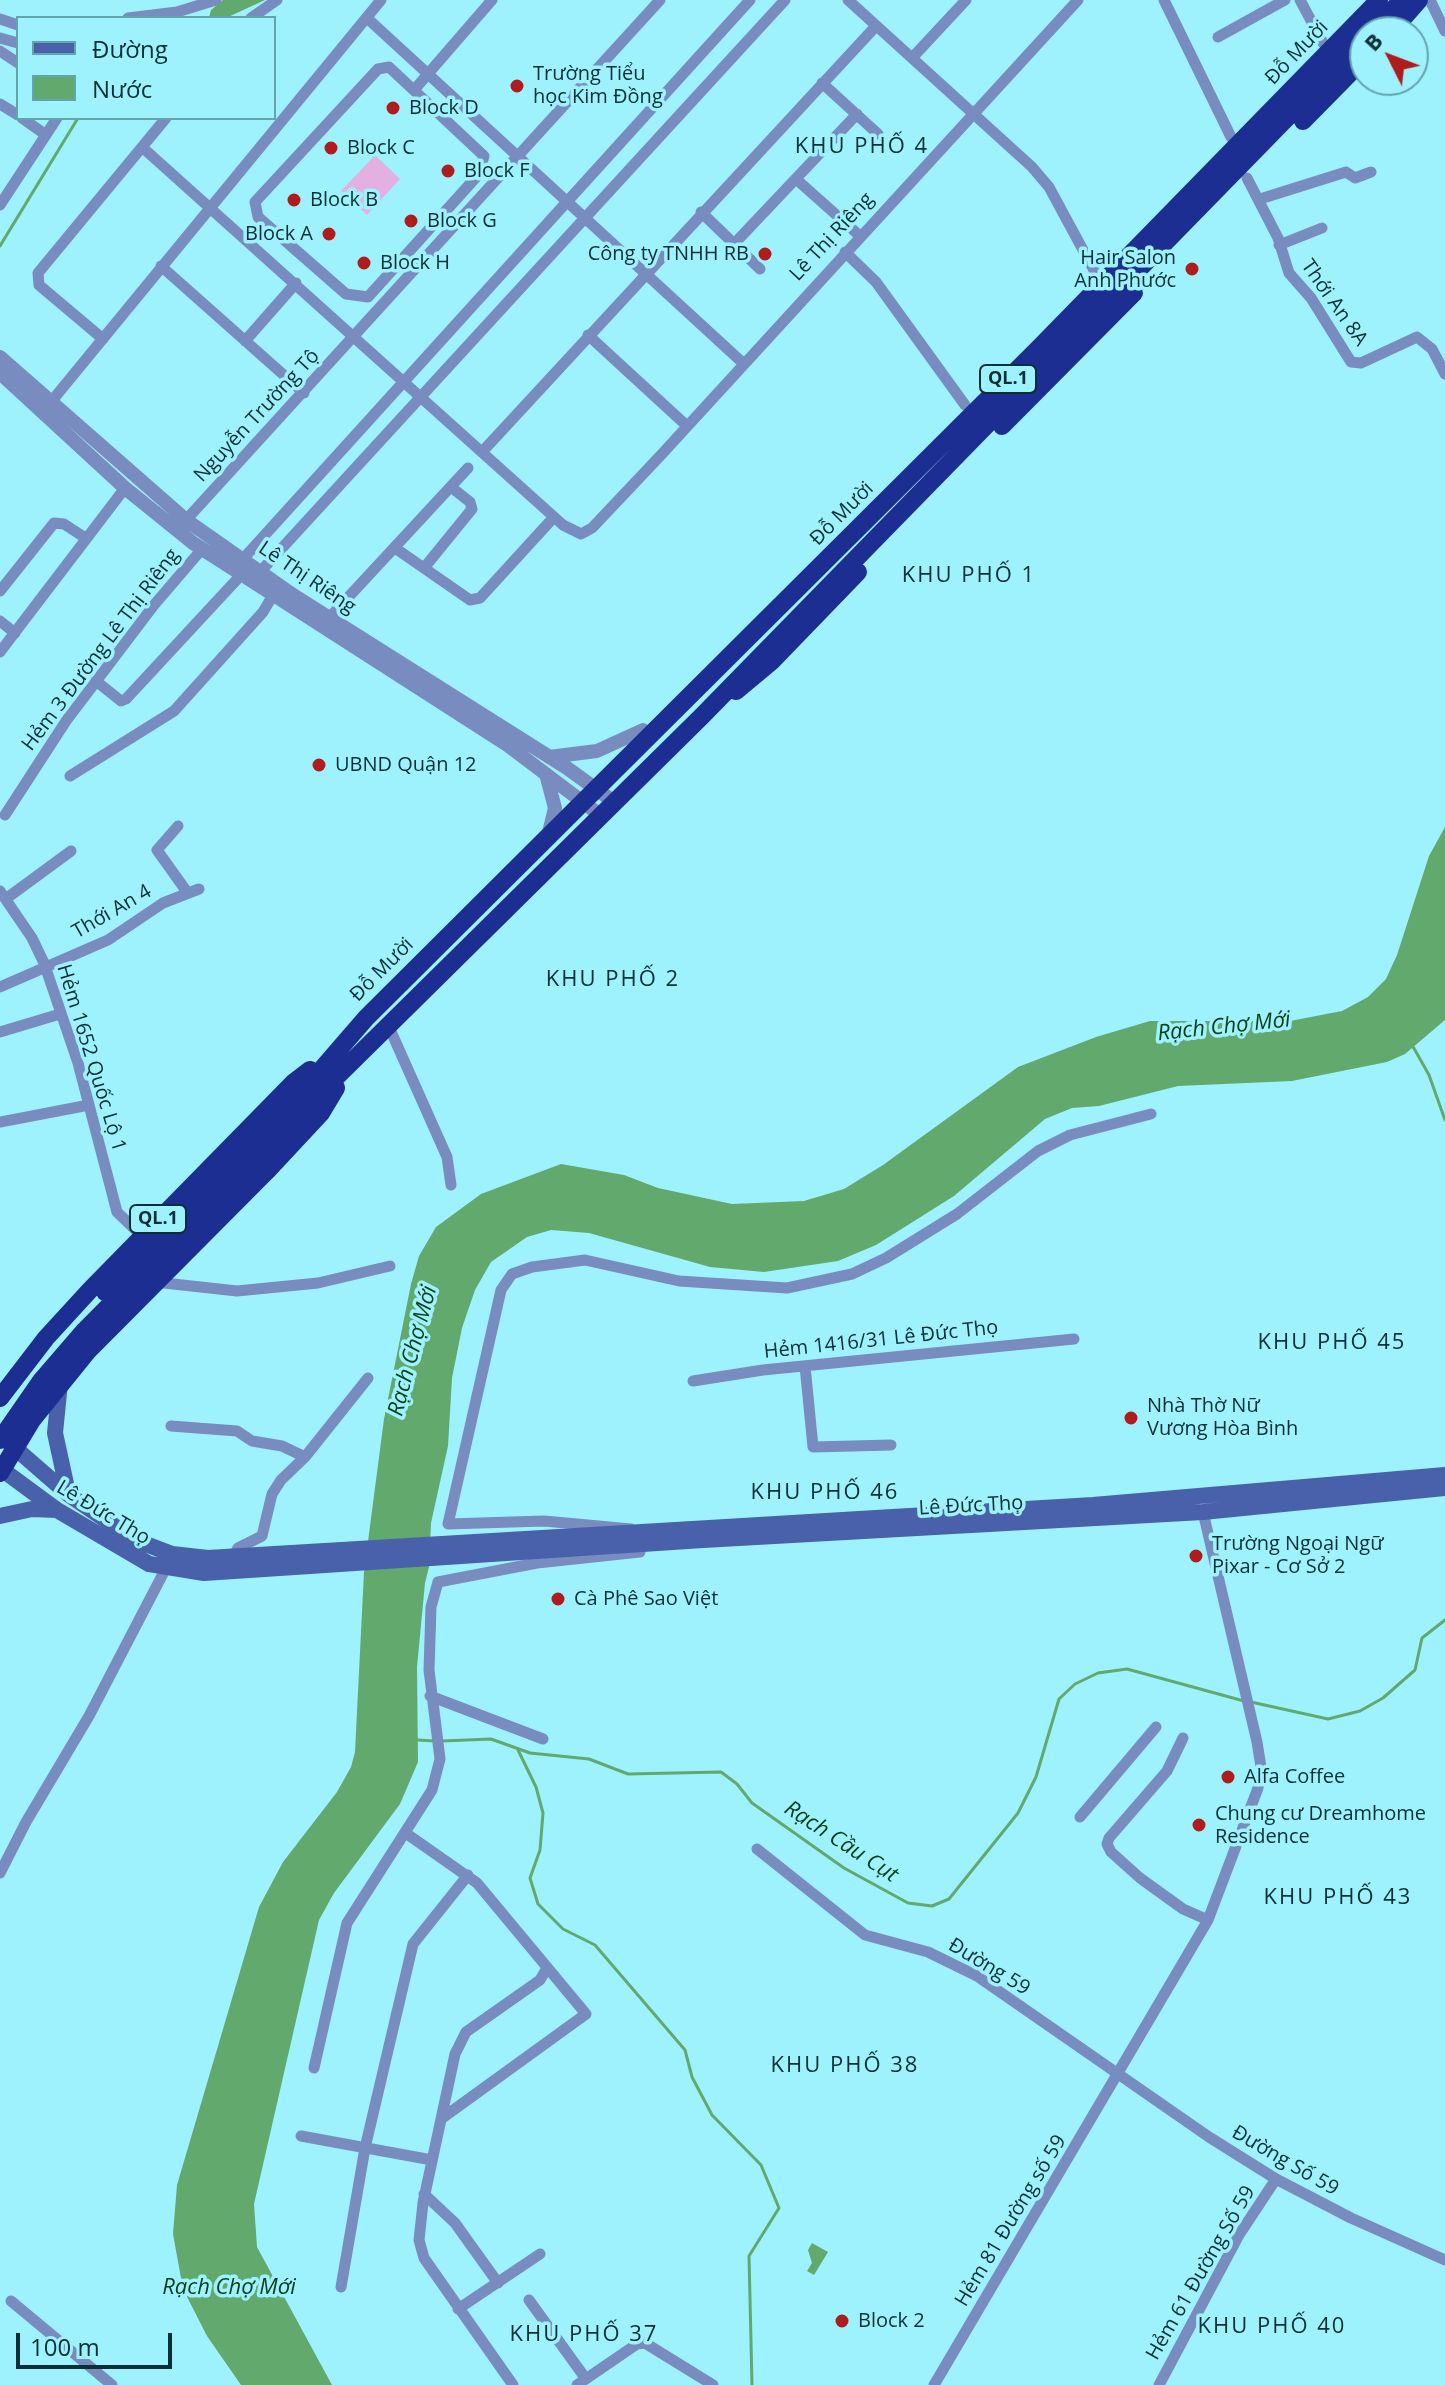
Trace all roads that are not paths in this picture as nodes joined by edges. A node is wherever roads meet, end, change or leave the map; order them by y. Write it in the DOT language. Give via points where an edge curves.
graph roads {
  1 [pos="216,0"];
  2 [pos="277,0"];
  3 [pos="381,0"];
  4 [pos="492,0"];
  5 [pos="660,0"];
  6 [pos="785,0"];
  7 [pos="848,0"];
  8 [pos="966,0"];
  9 [pos="1078,0"];
  10 [pos="1164,0"];
  11 [pos="1285,0"];
  12 [pos="1300,0"];
  13 [pos="1362,0"];
  14 [pos="1379,0"];
  15 [pos="1402,0"];
  16 [pos="1419,0"];
  17 [pos="1430,0"];
  18 [pos="742,3"];
  19 [pos="144,16"];
  20 [pos="254,16"];
  21 [pos="1386,16"];
  22 [pos="1405,16"];
  23 [pos="367,18"];
  24 [pos="876,26"];
  25 [pos="1445,31"];
  26 [pos="1218,37"];
  27 [pos="1323,43"];
  28 [pos="1349,55"];
  29 [pos="912,58"];
  30 [pos="1349,74"];
  31 [pos="428,75"];
  32 [pos="822,83"];
  33 [pos="414,90"];
  34 [pos="857,114"];
  35 [pos="973,114"];
  36 [pos="24,120"];
  37 [pos="56,120"];
  38 [pos="164,120"];
  39 [pos="878,134"];
  40 [pos="46,135"];
  41 [pos="1231,137"];
  42 [pos="142,147"];
  43 [pos="1260,148"];
  44 [pos="517,158"];
  45 [pos="1371,172"];
  46 [pos="1247,178"];
  47 [pos="796,179"];
  48 [pos="1260,199"];
  49 [pos="566,201"];
  50 [pos="0,205"];
  51 [pos="210,205"];
  52 [pos="701,212"];
  53 [pos="586,218"];
  54 [pos="1322,228"];
  55 [pos="860,236"];
  56 [pos="734,244"];
  57 [pos="1279,245"];
  58 [pos="845,252"];
  59 [pos="161,266"];
  60 [pos="760,269"];
  61 [pos="644,273"];
  62 [pos="1096,274"];
  63 [pos="296,283"];
  64 [pos="588,335"];
  65 [pos="355,336"];
  66 [pos="103,339"];
  67 [pos="245,341"];
  68 [pos="0,357"];
  69 [pos="744,364"];
  70 [pos="0,373"];
  71 [pos="1445,374"];
  72 [pos="404,380"];
  73 [pos="304,393"];
  74 [pos="423,397"];
  75 [pos="965,405"];
  76 [pos="47,406"];
  77 [pos="687,426"];
  78 [pos="482,452"];
  79 [pos="468,468"];
  80 [pos="451,487"];
  81 [pos="125,488"];
  82 [pos="554,517"];
  83 [pos="186,520"];
  84 [pos="84,537"];
  85 [pos="395,548"];
  86 [pos="202,549"];
  87 [pos="243,559"];
  88 [pos="424,568"];
  89 [pos="260,572"];
  90 [pos="241,575"];
  91 [pos="0,591"];
  92 [pos="273,595"];
  93 [pos="329,618"];
  94 [pos="0,621"];
  95 [pos="15,633"];
  96 [pos="0,652"];
  97 [pos="96,681"];
  98 [pos="702,716"];
  99 [pos="643,730"];
  100 [pos="634,755"];
  101 [pos="548,757"];
  102 [pos="546,773"];
  103 [pos="70,776"];
  104 [pos="597,788"];
  105 [pos="583,801"];
  106 [pos="602,813"];
  107 [pos="5,815"];
  108 [pos="178,826"];
  109 [pos="549,833"];
  110 [pos="71,851"];
  111 [pos="3,894"];
  112 [pos="43,969"];
  113 [pos="0,987"];
  114 [pos="60,1014"];
  115 [pos="389,1027"];
  116 [pos="0,1032"];
  117 [pos="332,1054"];
  118 [pos="348,1069"];
  119 [pos="307,1096"];
  120 [pos="89,1105"];
  121 [pos="1151,1114"];
  122 [pos="0,1122"];
  123 [pos="451,1185"];
  124 [pos="142,1236"];
  125 [pos="390,1266"];
  126 [pos="155,1282"];
  127 [pos="1074,1339"];
  128 [pos="805,1366"];
  129 [pos="368,1378"];
  130 [pos="693,1381"];
  131 [pos="60,1383"];
  132 [pos="3,1390"];
  133 [pos="35,1417"];
  134 [pos="0,1418"];
  135 [pos="171,1426"];
  136 [pos="5,1441"];
  137 [pos="891,1445"];
  138 [pos="305,1457"];
  139 [pos="1,1470"];
  140 [pos="1445,1475"];
  141 [pos="1445,1488"];
  142 [pos="69,1495"];
  143 [pos="1200,1505"];
  144 [pos="57,1510"];
  145 [pos="0,1516"];
  146 [pos="929,1520"];
  147 [pos="635,1531"];
  148 [pos="452,1549"];
  149 [pos="640,1552"];
  150 [pos="233,1557"];
  151 [pos="336,1558"];
  152 [pos="169,1561"];
  153 [pos="430,1696"];
  154 [pos="1156,1727"];
  155 [pos="1183,1738"];
  156 [pos="543,1739"];
  157 [pos="1080,1817"];
  158 [pos="407,1834"];
  159 [pos="757,1849"];
  160 [pos="0,1872"];
  161 [pos="468,1875"];
  162 [pos="1208,1920"];
  163 [pos="547,1968"];
  164 [pos="314,2068"];
  165 [pos="1118,2075"];
  166 [pos="441,2119"];
  167 [pos="301,2136"];
  168 [pos="365,2148"];
  169 [pos="432,2160"];
  170 [pos="1276,2179"];
  171 [pos="424,2194"];
  172 [pos="540,2254"];
  173 [pos="1445,2260"];
  174 [pos="498,2283"];
  175 [pos="341,2287"];
  176 [pos="529,2300"];
  177 [pos="11,2301"];
  178 [pos="458,2309"];
  179 [pos="581,2382"];
  180 [pos="112,2385"];
  181 [pos="513,2385"];
  182 [pos="713,2385"];
  183 [pos="934,2385"];
  184 [pos="1159,2385"];
  1 -- 19 [label="street"];
  2 -- 20 [label="street"];
  3 -- 23 [label="street"];
  4 -- 31 [label="street"];
  5 -- 44 [label="street, Nguyễn Trường Tộ"];
  6 -- 53 [label="street"];
  7 -- 24 [label="street"];
  8 -- 29 [label="street"];
  9 -- 35 [label="street, Lê Thị Riêng"];
  10 -- 41 [label="street"];
  11 -- 26 [label="street"];
  12 -- 27 [label="street"];
  13 -- 27 [label="highway, Đỗ Mười / QL.1"];
  14 -- 100 [label="highway, Đỗ Mười / QL.1"];
  15 -- 21 [label="highway"];
  16 -- 22 [label="highway"];
  17 -- 25 [label="street"];
  18 -- 49 [label="street"];
  23 -- 31 [label="street"];
  23 -- 51 [label="street"];
  24 -- 29 [label="street"];
  24 -- 32 [label="street"];
  27 -- 41 [label="highway, Đỗ Mười / QL.1"];
  28 -- 43 [label="highway, Đỗ Mười / QL.1"];
  29 -- 35 [label="street"];
  30 -- 46 [label="highway, Đỗ Mười / QL.1"];
  31 -- 33 [label="street"];
  31 -- 44 [label="street"];
  32 -- 34 [label="street"];
  32 -- 52 [label="street"];
  33 -- 33 [label="street" via="484,156 479,174 368,297 346,294 258,217 255,202 378,69 389,67"];
  34 -- 39 [label="street"];
  34 -- 47 [label="street"];
  35 -- 55 [label="street, Lê Thị Riêng"];
  35 -- 62 [label="street" via="1049,187"];
  36 -- 40 [label="street"];
  37 -- 40 [label="street"];
  38 -- 42 [label="street"];
  40 -- 50 [label="street"];
  41 -- 62 [label="highway, Đỗ Mười / QL.1"];
  42 -- 51 [label="street"];
  42 -- 66 [label="street" via="38,273 39,285"];
  43 -- 46 [label="highway"];
  43 -- 98 [label="highway, Đỗ Mười / QL.1"];
  44 -- 49 [label="street"];
  44 -- 65 [label="street, Nguyễn Trường Tộ"];
  45 -- 48 [label="street" via="1355,178 1346,172"];
  46 -- 48 [label="street, Thới An 8A"];
  46 -- 98 [label="highway, Đỗ Mười / QL.1" via="772,661"];
  47 -- 55 [label="street"];
  47 -- 56 [label="street"];
  48 -- 57 [label="street, Thới An 8A"];
  49 -- 53 [label="street"];
  49 -- 72 [label="street"];
  51 -- 59 [label="street"];
  51 -- 63 [label="street"];
  52 -- 56 [label="street"];
  52 -- 61 [label="street"];
  53 -- 61 [label="street"];
  53 -- 74 [label="street"];
  54 -- 57 [label="street, Thới An 8A"];
  55 -- 58 [label="street, Lê Thị Riêng"];
  56 -- 60 [label="street"];
  57 -- 71 [label="street, Thới An 8A" via="1289,273 1351,362 1361,363 1417,337 1432,349"];
  58 -- 69 [label="street, Lê Thị Riêng"];
  58 -- 75 [label="street" via="876,282"];
  59 -- 66 [label="street"];
  59 -- 67 [label="street"];
  61 -- 64 [label="street"];
  61 -- 69 [label="street"];
  62 -- 75 [label="highway, Đỗ Mười / QL.1"];
  63 -- 65 [label="street"];
  63 -- 67 [label="street"];
  64 -- 77 [label="street"];
  64 -- 78 [label="street"];
  65 -- 72 [label="street"];
  65 -- 73 [label="street, Nguyễn Trường Tộ"];
  66 -- 76 [label="street"];
  67 -- 73 [label="street"];
  68 -- 76 [label="street, Lê Thị Riêng"];
  69 -- 77 [label="street, Lê Thị Riêng"];
  70 -- 76 [label="street, Lê Thị Riêng"];
  72 -- 74 [label="street"];
  72 -- 87 [label="street"];
  73 -- 83 [label="street, Nguyễn Trường Tộ"];
  74 -- 78 [label="street"];
  74 -- 89 [label="street"];
  75 -- 99 [label="highway, Đỗ Mười / QL.1"];
  76 -- 81 [label="street, Lê Thị Riêng"];
  76 -- 83 [label="street, Lê Thị Riêng"];
  77 -- 82 [label="street, Lê Thị Riêng" via="592,528 581,534"];
  78 -- 82 [label="street"];
  79 -- 80 [label="street"];
  80 -- 85 [label="street"];
  80 -- 88 [label="street" via="472,509"];
  81 -- 84 [label="street"];
  81 -- 86 [label="street, Lê Thị Riêng"];
  82 -- 88 [label="street" via="480,598 470,600"];
  83 -- 87 [label="street, Lê Thị Riêng"];
  84 -- 91 [label="street" via="54,523"];
  84 -- 95 [label="street"];
  85 -- 88 [label="street"];
  85 -- 93 [label="street"];
  86 -- 90 [label="street, Lê Thị Riêng"];
  86 -- 97 [label="street, Hẻm 3 Đường Lê Thị Riêng"];
  87 -- 89 [label="street, Lê Thị Riêng"];
  89 -- 93 [label="street, Lê Thị Riêng"];
  90 -- 92 [label="street, Lê Thị Riêng"];
  90 -- 97 [label="street" via="126,699 121,701"];
  92 -- 102 [label="street, Lê Thị Riêng"];
  92 -- 103 [label="street" via="174,711"];
  93 -- 101 [label="street, Lê Thị Riêng"];
  94 -- 95 [label="street"];
  95 -- 96 [label="street"];
  97 -- 107 [label="street, Hẻm 3 Đường Lê Thị Riêng"];
  98 -- 106 [label="highway, Đỗ Mười / QL.1"];
  99 -- 100 [label="highway, QL.1"];
  99 -- 101 [label="street" via="597,751"];
  100 -- 104 [label="highway, Đỗ Mười / QL.1"];
  101 -- 104 [label="street, Lê Thị Riêng"];
  102 -- 105 [label="street, Lê Thị Riêng"];
  102 -- 109 [label="street" via="555,808"];
  104 -- 105 [label="highway, Đỗ Mười / QL.1"];
  104 -- 106 [label="street, Lê Thị Riêng"];
  105 -- 106 [label="street, Lê Thị Riêng"];
  105 -- 109 [label="highway, Đỗ Mười / QL.1"];
  106 -- 115 [label="highway, Đỗ Mười / QL.1"];
  108 -- 112 [label="street, Thới An 4" via="157,850 193,890 163,903 108,940"];
  109 -- 117 [label="highway, Đỗ Mười / QL.1"];
  110 -- 111 [label="street"];
  111 -- 112 [label="street, Hẻm 1652 Quốc Lộ 1" via="32,938"];
  112 -- 113 [label="street, Thới An 4"];
  112 -- 114 [label="street, Hẻm 1652 Quốc Lộ 1"];
  114 -- 116 [label="street"];
  114 -- 120 [label="street, Hẻm 1652 Quốc Lộ 1"];
  115 -- 118 [label="highway, Đỗ Mười / QL.1"];
  115 -- 123 [label="street" via="447,1157"];
  117 -- 119 [label="highway, Đỗ Mười / QL.1"];
  117 -- 124 [label="highway, Đỗ Mười / QL.1" via="293,1083"];
  118 -- 119 [label="highway, Đỗ Mười / QL.1"];
  118 -- 126 [label="highway, Đỗ Mười / QL.1" via="321,1113"];
  119 -- 134 [label="highway, QL.1, bridge" via="77,1320"];
  119 -- 136 [label="highway, QL.1, bridge" via="77,1338 41,1381"];
  120 -- 122 [label="street"];
  120 -- 124 [label="street, Hẻm 1652 Quốc Lộ 1" via="117,1212"];
  121 -- 147 [label="street, Lê Đức Thọ" via="1070,1135 1038,1151 957,1214 852,1274 787,1288 679,1281 585,1260 512,1274 501,1290 448,1524 544,1521 627,1526"];
  124 -- 132 [label="highway, Đỗ Mười / QL.1"];
  125 -- 126 [label="street" via="318,1283 237,1291"];
  126 -- 131 [label="highway, Đỗ Mười / QL.1"];
  127 -- 128 [label="street, Hẻm 1416/31 Lê Đức Thọ"];
  128 -- 130 [label="street, Hẻm 1416/31 Lê Đức Thọ"];
  128 -- 137 [label="street" via="813,1447"];
  129 -- 138 [label="street"];
  131 -- 133 [label="highway, Đỗ Mười / QL.1"];
  131 -- 142 [label="main road" via="55,1433"];
  132 -- 133 [label="highway"];
  133 -- 136 [label="highway, Đỗ Mười / QL.1"];
  135 -- 138 [label="street" via="237,1431"];
  136 -- 139 [label="highway, Đỗ Mười / QL.1"];
  136 -- 142 [label="main road, Lê Đức Thọ"];
  138 -- 150 [label="street" via="272,1494 262,1536 238,1548"];
  139 -- 144 [label="main road, Lê Đức Thọ"];
  140 -- 143 [label="main road, Lê Đức Thọ"];
  141 -- 143 [label="main road, Lê Đức Thọ"];
  142 -- 152 [label="main road, Lê Đức Thọ"];
  143 -- 146 [label="main road, Lê Đức Thọ"];
  143 -- 162 [label="street, Hẻm 81 Đường số 59" via="1261,1767 1258,1788"];
  144 -- 145 [label="main road"];
  144 -- 152 [label="main road, Lê Đức Thọ" via="149,1564"];
  146 -- 147 [label="main road, Lê Đức Thọ"];
  146 -- 148 [label="main road, Lê Đức Thọ"];
  147 -- 148 [label="main road, Lê Đức Thọ"];
  148 -- 151 [label="main road"];
  149 -- 153 [label="street" via="537,1563 438,1582 431,1607"];
  150 -- 151 [label="main road, Lê Đức Thọ"];
  150 -- 152 [label="main road, Lê Đức Thọ"];
  151 -- 152 [label="main road, Lê Đức Thọ" via="204,1573"];
  152 -- 160 [label="street"];
  153 -- 156 [label="street"];
  153 -- 158 [label="street" via="440,1759 432,1790"];
  154 -- 157 [label="street"];
  155 -- 162 [label="street" via="1167,1771 1107,1844 1140,1878"];
  158 -- 161 [label="street"];
  158 -- 164 [label="street" via="347,1923"];
  159 -- 165 [label="street, Đường 59" via="865,1935 928,1952 977,1976"];
  161 -- 163 [label="street"];
  161 -- 168 [label="street" via="413,1944"];
  162 -- 165 [label="street, Hẻm 81 Đường số 59"];
  163 -- 166 [label="street" via="540,1980 466,2032 455,2054"];
  163 -- 166 [label="street" via="586,2014"];
  165 -- 170 [label="street, Đường Số 59"];
  165 -- 183 [label="street, Hẻm 81 Đường số 59"];
  166 -- 169 [label="street"];
  167 -- 168 [label="street"];
  168 -- 169 [label="street"];
  168 -- 175 [label="street"];
  169 -- 171 [label="street"];
  170 -- 173 [label="street, Đường Số 59"];
  170 -- 184 [label="street, Hẻm 61 Đường Số 59" via="1239,2235"];
  171 -- 174 [label="street" via="455,2223"];
  171 -- 178 [label="street" via="419,2240 424,2258"];
  172 -- 174 [label="street"];
  174 -- 178 [label="street"];
  176 -- 179 [label="street"];
  177 -- 180 [label="street"];
  178 -- 181 [label="street"];
  179 -- 182 [label="street" via="645,2343"];
}
